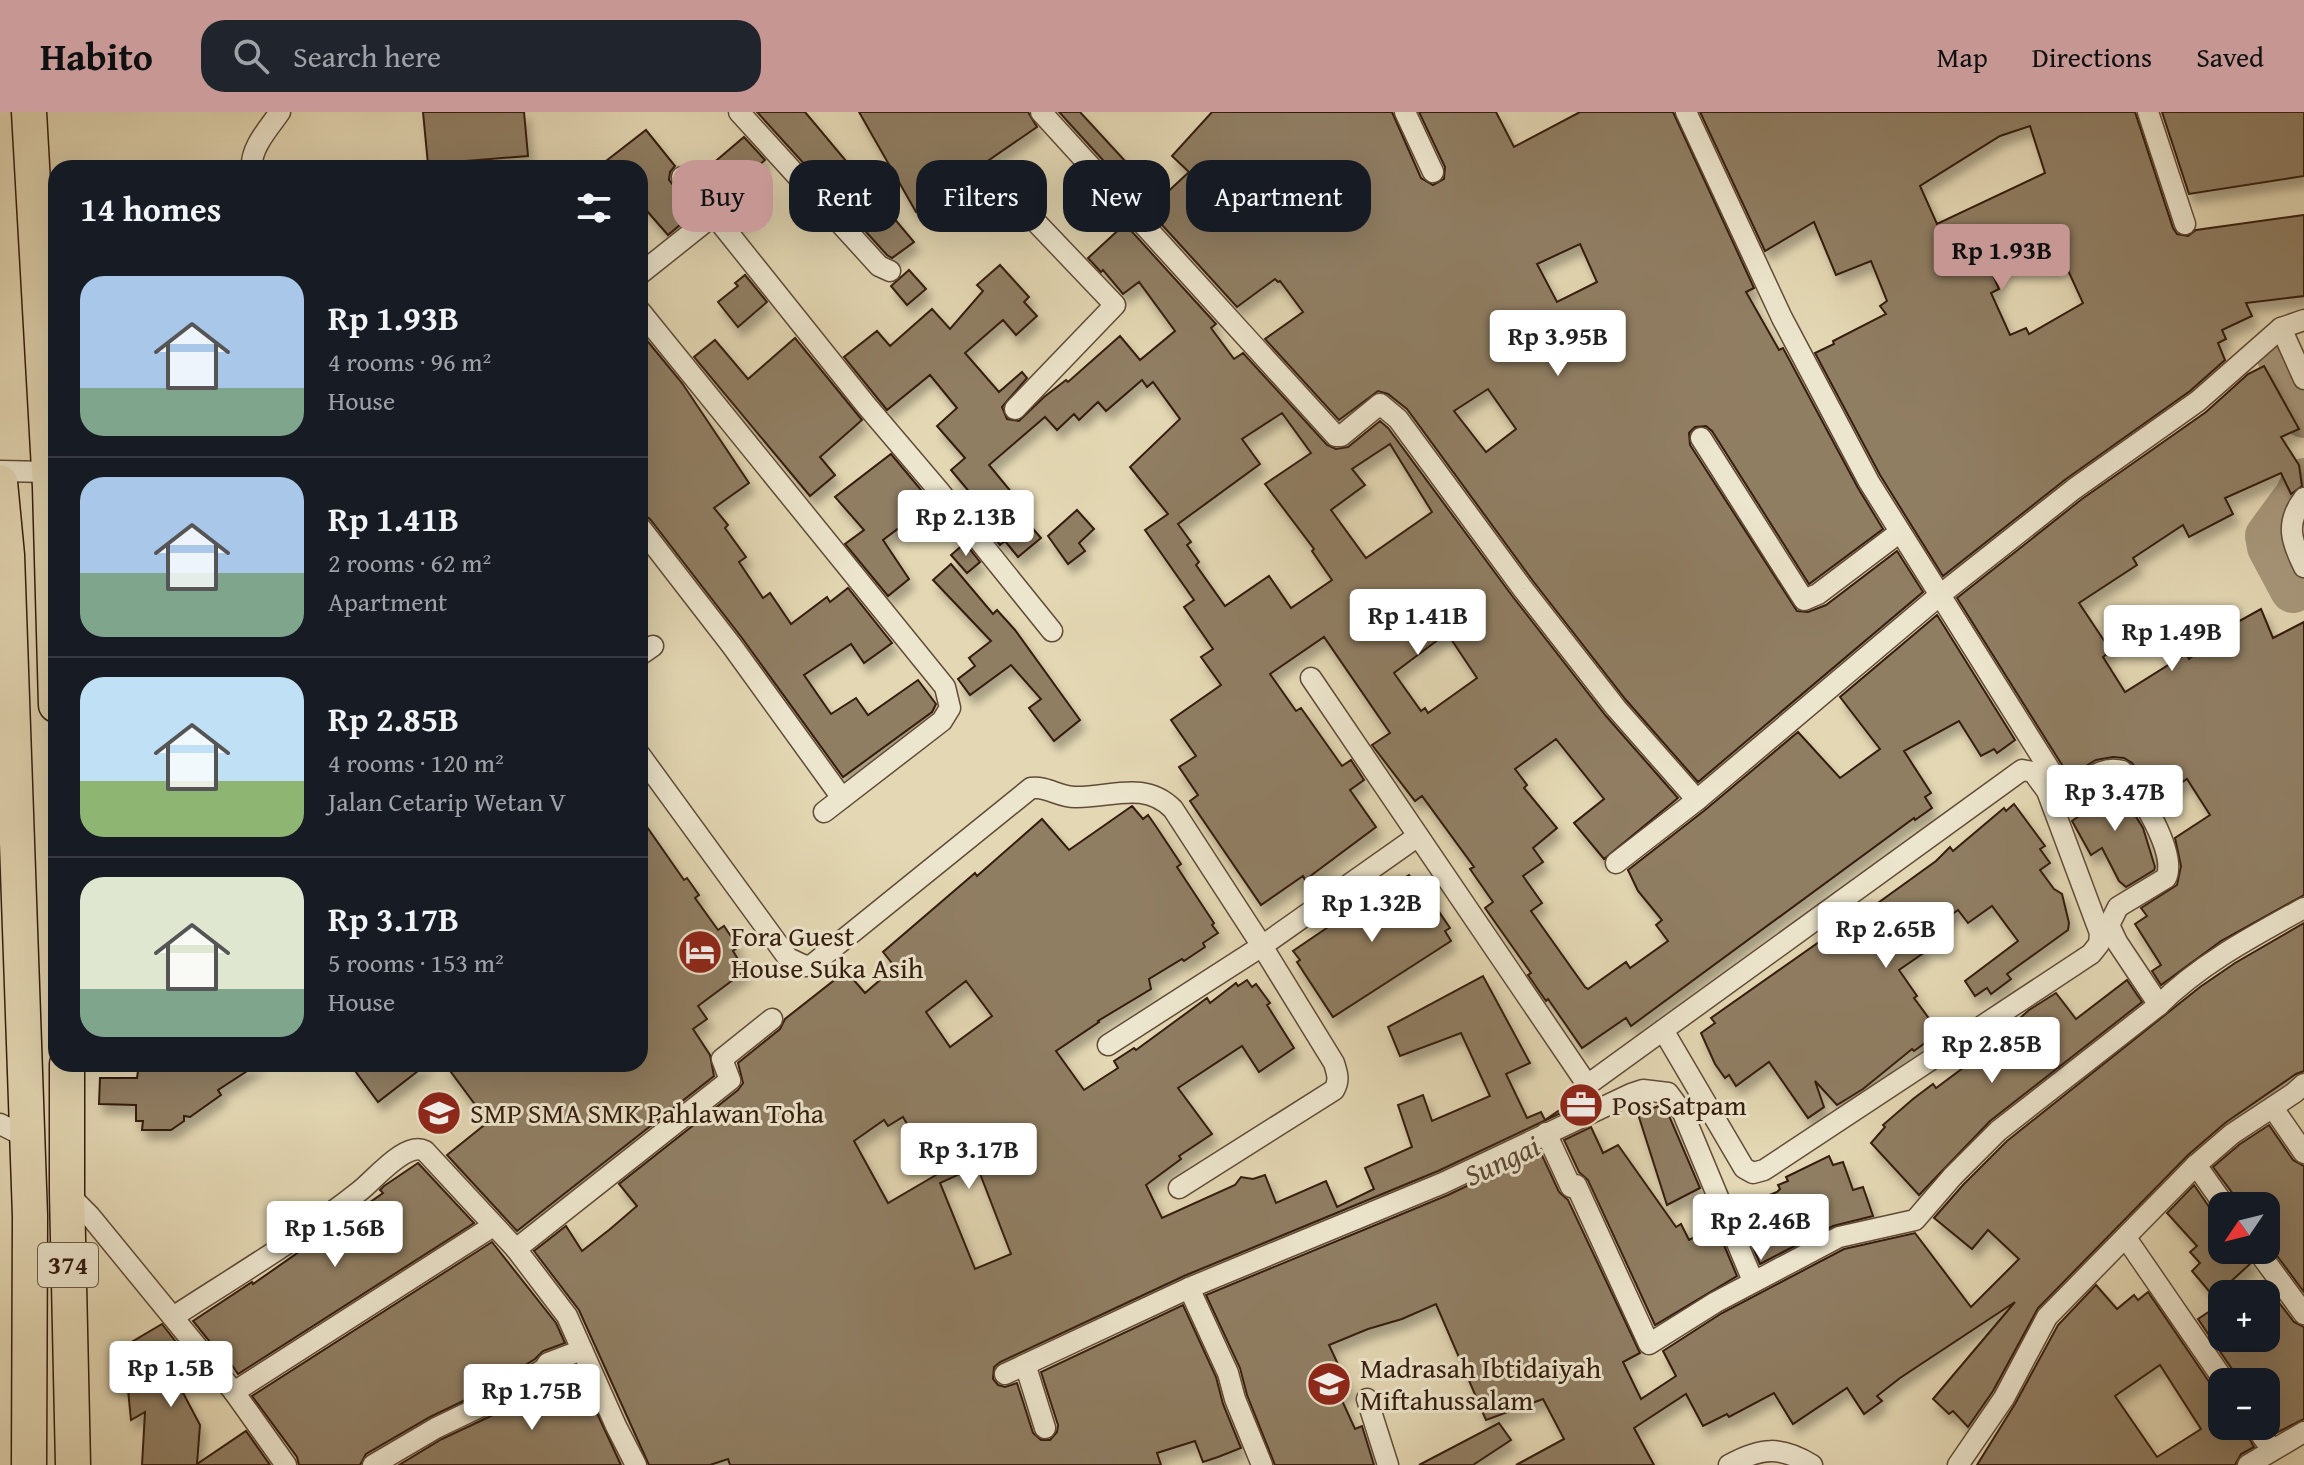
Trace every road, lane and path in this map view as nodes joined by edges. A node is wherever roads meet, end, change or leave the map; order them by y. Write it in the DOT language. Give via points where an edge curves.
graph roads {
  1 [pos="280,112"];
  2 [pos="739,112"];
  3 [pos="1041,112"];
  4 [pos="1405,112"];
  5 [pos="1686,112"];
  6 [pos="2148,112"];
  7 [pos="30,113"];
  8 [pos="251,160"];
  9 [pos="1433,172"];
  10 [pos="2185,224"];
  11 [pos="693,232"];
  12 [pos="728,232"];
  13 [pos="1045,232"];
  14 [pos="648,268"];
  15 [pos="890,271"];
  16 [pos="2304,320"];
  17 [pos="648,321"];
  18 [pos="2281,328"];
  19 [pos="2304,379"];
  20 [pos="48,405"];
  21 [pos="1015,409"];
  22 [pos="1701,438"];
  23 [pos="48,470"];
  24 [pos="0,471"];
  25 [pos="0,482"];
  26 [pos="2304,498"];
  27 [pos="1900,532"];
  28 [pos="648,537"];
  29 [pos="3,560"];
  30 [pos="2304,567"];
  31 [pos="1940,595"];
  32 [pos="1052,631"];
  33 [pos="1311,678"];
  34 [pos="648,766"];
  35 [pos="842,798"];
  36 [pos="1697,800"];
  37 [pos="824,812"];
  38 [pos="1418,836"];
  39 [pos="1616,863"];
  40 [pos="2304,908"];
  41 [pos="1262,946"];
  42 [pos="2159,1005"];
  43 [pos="772,1019"];
  44 [pos="1663,1030"];
  45 [pos="1108,1045"];
  46 [pos="69,1072"];
  47 [pos="2304,1084"];
  48 [pos="2273,1108"];
  49 [pos="13,1130"];
  50 [pos="1549,1137"];
  51 [pos="2304,1153"];
  52 [pos="2196,1165"];
  53 [pos="1179,1188"];
  54 [pos="2215,1192"];
  55 [pos="67,1193"];
  56 [pos="493,1226"];
  57 [pos="2126,1238"];
  58 [pos="516,1249"];
  59 [pos="2267,1264"];
  60 [pos="1753,1281"];
  61 [pos="1189,1288"];
  62 [pos="2304,1314"];
  63 [pos="173,1317"];
  64 [pos="582,1350"];
  65 [pos="1026,1367"];
  66 [pos="2215,1368"];
  67 [pos="1005,1374"];
  68 [pos="234,1392"];
  69 [pos="1367,1399"];
  70 [pos="1045,1428"];
  71 [pos="2304,1432"];
  72 [pos="2265,1440"];
  73 [pos="2272,1450"];
  74 [pos="29,1465"];
  75 [pos="73,1465"];
  76 [pos="286,1465"];
  77 [pos="373,1465"];
  78 [pos="636,1465"];
  79 [pos="1262,1465"];
  80 [pos="1388,1465"];
  81 [pos="1729,1465"];
  82 [pos="1812,1465"];
  83 [pos="1958,1465"];
  84 [pos="2248,1465"];
  1 -- 8 [label="street"];
  2 -- 15 [label="street" via="879,266"];
  3 -- 36 [label="street" via="1336,436 1380,404 1398,419 1532,601"];
  4 -- 9 [label="street"];
  5 -- 27 [label="street" via="1762,278"];
  6 -- 10 [label="street"];
  7 -- 20 [label="main road"];
  11 -- 14 [label="street"];
  12 -- 32 [label="street"];
  13 -- 21 [label="street" via="1115,305"];
  16 -- 18 [label="street"];
  17 -- 35 [label="street" via="945,687 950,708 942,721"];
  18 -- 19 [label="street"];
  18 -- 31 [label="street" via="2198,401 2074,489"];
  22 -- 27 [label="street" via="1804,600"];
  23 -- 24 [label="street"];
  25 -- 29 [label="main road, 374"];
  26 -- 30 [label="street" via="2291,535"];
  27 -- 31 [label="street"];
  28 -- 35 [label="street"];
  29 -- 49 [label="main road, 374"];
  31 -- 36 [label="street"];
  31 -- 42 [label="street" via="2060,786 2068,791 2112,768 2122,771 2139,797 2165,846 2169,871 2118,907 2109,925"];
  33 -- 38 [label="street"];
  34 -- 41 [label="street" via="788,958 805,966 1035,787 1072,797 1130,791 1163,799"];
  35 -- 37 [label="street"];
  36 -- 39 [label="street"];
  38 -- 41 [label="street"];
  38 -- 44 [label="street" via="1584,1082 1590,1083"];
  40 -- 42 [label="street" via="2182,982"];
  41 -- 45 [label="street"];
  41 -- 53 [label="street" via="1334,1063 1338,1084"];
  42 -- 60 [label="street" via="1998,1131 1915,1220 1839,1237"];
  43 -- 58 [label="street" via="722,1059 730,1080"];
  44 -- 44 [label="street" via="1744,1168 1753,1173 1764,1170 2099,944 2100,933 2047,791 2033,772 2022,770"];
  46 -- 55 [label="main road, 374"];
  47 -- 48 [label="street"];
  48 -- 51 [label="street"];
  48 -- 52 [label="street"];
  49 -- 74 [label="main road, 374" via="31,1307"];
  50 -- 60 [label="street" via="1643,1090 1668,1093 1683,1113"];
  50 -- 60 [label="street" via="1649,1344"];
  50 -- 61 [label="street"];
  52 -- 54 [label="street"];
  52 -- 57 [label="street"];
  55 -- 63 [label="street"];
  55 -- 75 [label="main road, 374"];
  56 -- 58 [label="street"];
  56 -- 63 [label="street" via="425,1151 411,1149 270,1255"];
  56 -- 68 [label="street"];
  57 -- 66 [label="street"];
  57 -- 83 [label="street" via="2047,1317 2004,1398"];
  58 -- 64 [label="street" via="567,1316"];
  59 -- 62 [label="street"];
  61 -- 65 [label="street"];
  61 -- 79 [label="street"];
  63 -- 68 [label="street"];
  64 -- 77 [label="street" via="548,1363 488,1403"];
  64 -- 78 [label="street"];
  65 -- 67 [label="street"];
  65 -- 70 [label="street"];
  68 -- 76 [label="street"];
  69 -- 80 [label="street"];
  71 -- 73 [label="street"];
  72 -- 73 [label="street"];
  73 -- 84 [label="street"];
  81 -- 82 [label="street" via="1763,1450 1793,1453"];
}
